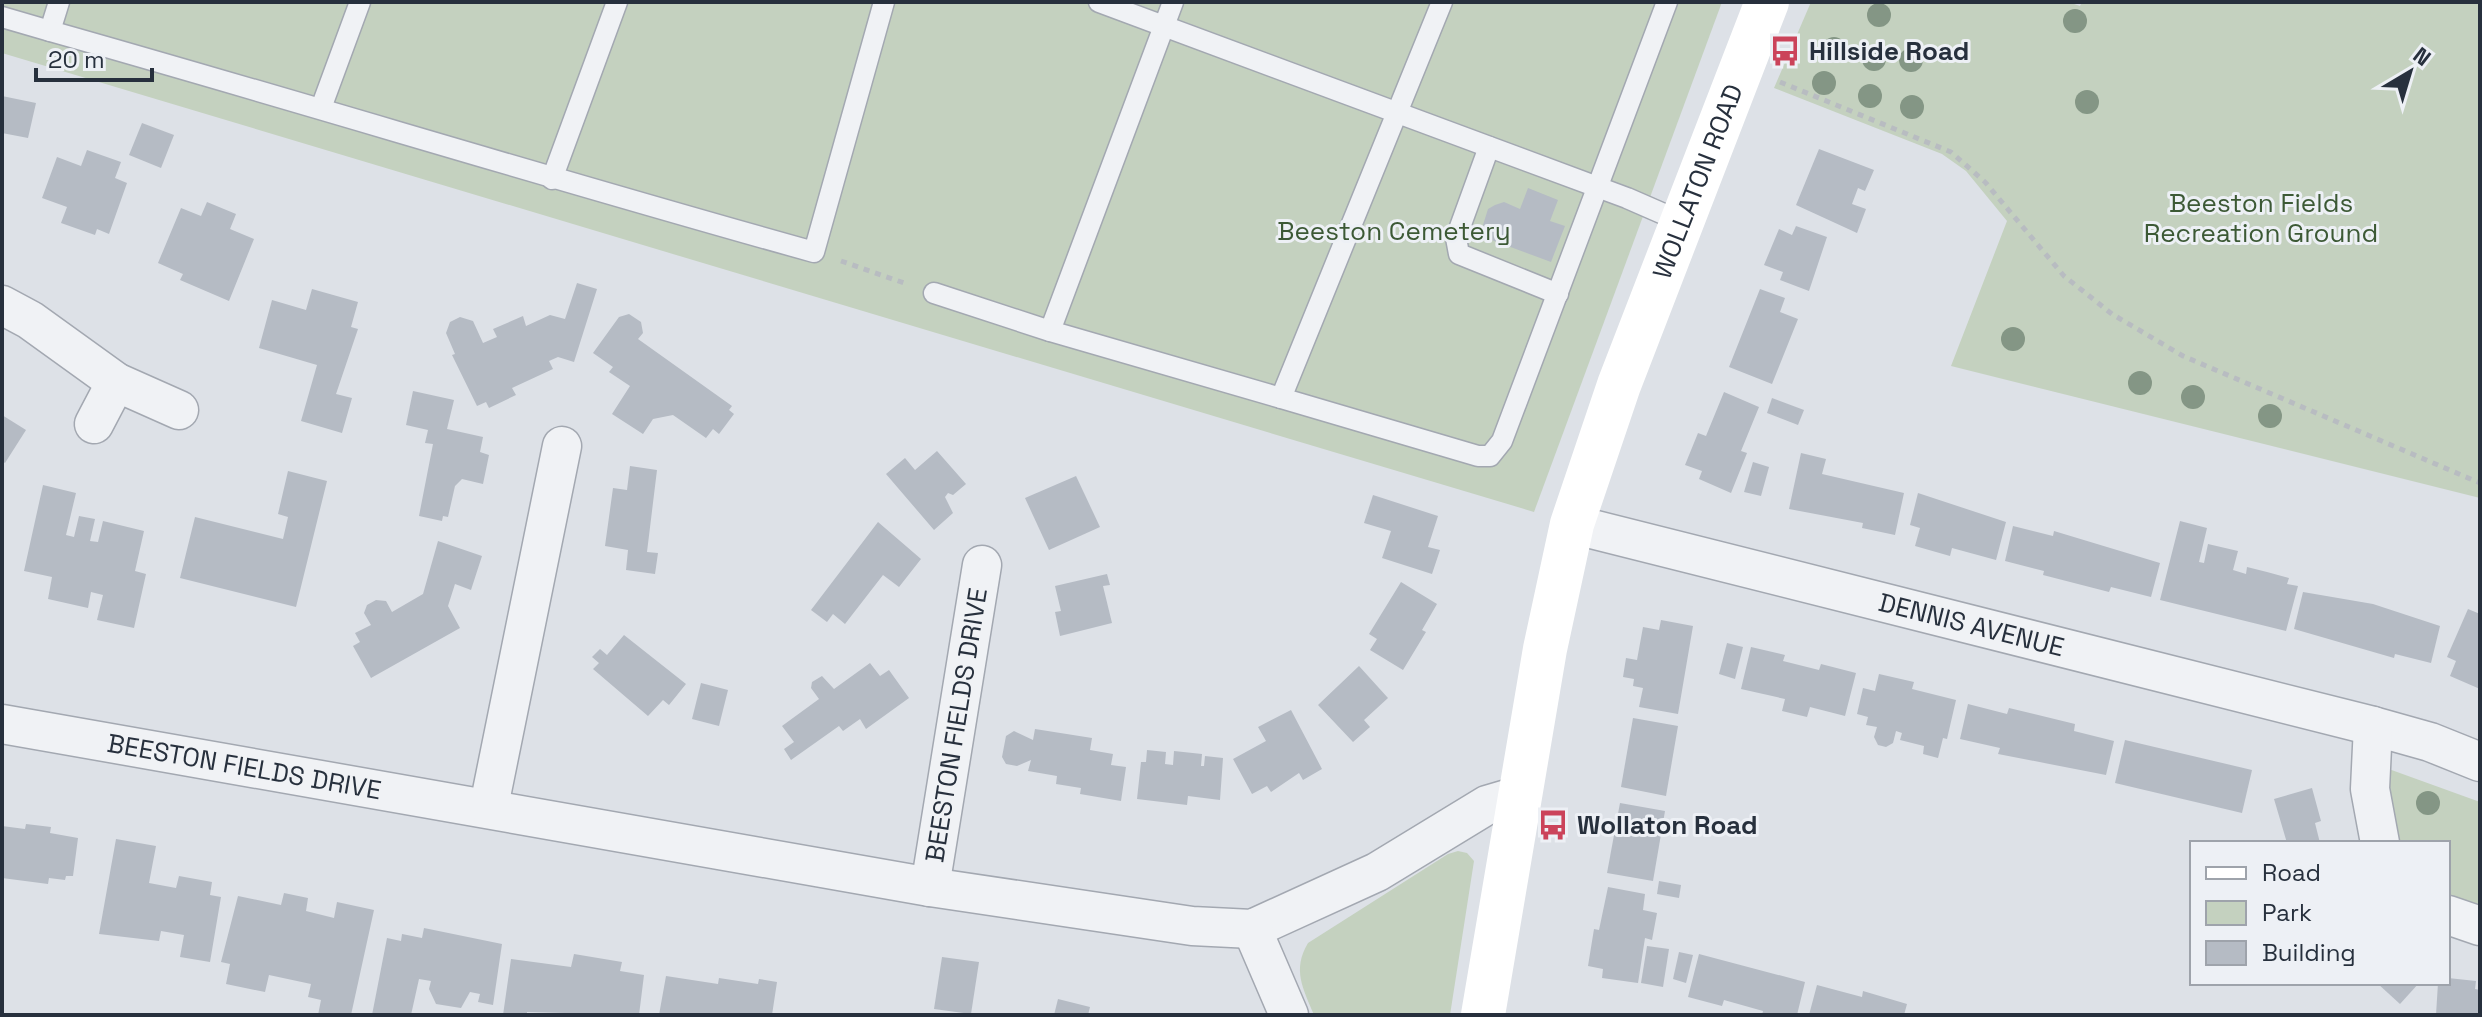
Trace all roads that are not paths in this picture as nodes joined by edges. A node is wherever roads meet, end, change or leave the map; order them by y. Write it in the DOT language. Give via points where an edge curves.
graph roads {
  1 [pos="59,2"];
  2 [pos="360,2"];
  3 [pos="617,2"];
  4 [pos="884,2"];
  5 [pos="1099,2"];
  6 [pos="1173,2"];
  7 [pos="1442,2"];
  8 [pos="1667,2"];
  9 [pos="1767,2"];
  10 [pos="2,17"];
  11 [pos="1164,26"];
  12 [pos="50,31"];
  13 [pos="321,108"];
  14 [pos="1396,113"];
  15 [pos="1489,147"];
  16 [pos="552,179"];
  17 [pos="1597,187"];
  18 [pos="1682,222"];
  19 [pos="934,293"];
  20 [pos="1558,294"];
  21 [pos="2,305"];
  22 [pos="1050,331"];
  23 [pos="116,382"];
  24 [pos="1281,398"];
  25 [pos="179,410"];
  26 [pos="94,424"];
  27 [pos="562,446"];
  28 [pos="1572,524"];
  29 [pos="982,565"];
  30 [pos="2,724"];
  31 [pos="2373,726"];
  32 [pos="2480,762"];
  33 [pos="1521,795"];
  34 [pos="489,806"];
  35 [pos="2380,841"];
  36 [pos="930,887"];
  37 [pos="2450,916"];
  38 [pos="2480,926"];
  39 [pos="1252,929"];
  40 [pos="1486,1014"];
  41 [pos="1289,1015"];
  1 -- 12 [label="lane"];
  2 -- 13 [label="lane"];
  3 -- 16 [label="lane"];
  4 -- 16 [label="lane" via="814,252"];
  5 -- 11 [label="lane"];
  6 -- 11 [label="lane"];
  7 -- 14 [label="lane"];
  8 -- 17 [label="lane"];
  9 -- 18 [label="main road, WOLLATON ROAD"];
  10 -- 12 [label="lane"];
  11 -- 14 [label="lane"];
  11 -- 22 [label="lane"];
  12 -- 13 [label="lane"];
  13 -- 16 [label="lane"];
  14 -- 15 [label="lane"];
  14 -- 24 [label="lane"];
  15 -- 17 [label="lane"];
  15 -- 20 [label="lane" via="1456,238 1459,254"];
  17 -- 18 [label="lane"];
  17 -- 20 [label="lane"];
  18 -- 28 [label="main road, WOLLATON ROAD"];
  19 -- 22 [label="lane"];
  20 -- 24 [label="lane" via="1502,441 1490,456"];
  21 -- 23 [label="street"];
  22 -- 24 [label="lane"];
  23 -- 25 [label="street"];
  23 -- 26 [label="street"];
  27 -- 34 [label="street"];
  28 -- 31 [label="street, DENNIS AVENUE"];
  28 -- 33 [label="main road, WOLLATON ROAD"];
  29 -- 36 [label="street, BEESTON FIELDS DRIVE"];
  30 -- 34 [label="street, BEESTON FIELDS DRIVE"];
  31 -- 32 [label="street, DENNIS AVENUE"];
  31 -- 35 [label="street" via="2370,789"];
  33 -- 39 [label="street, BEESTON FIELDS DRIVE" via="1487,805 1377,872"];
  33 -- 40 [label="main road, WOLLATON ROAD"];
  34 -- 36 [label="street, BEESTON FIELDS DRIVE"];
  36 -- 39 [label="street, BEESTON FIELDS DRIVE" via="1192,926"];
  37 -- 38 [label="street"];
  39 -- 41 [label="street"];
}
